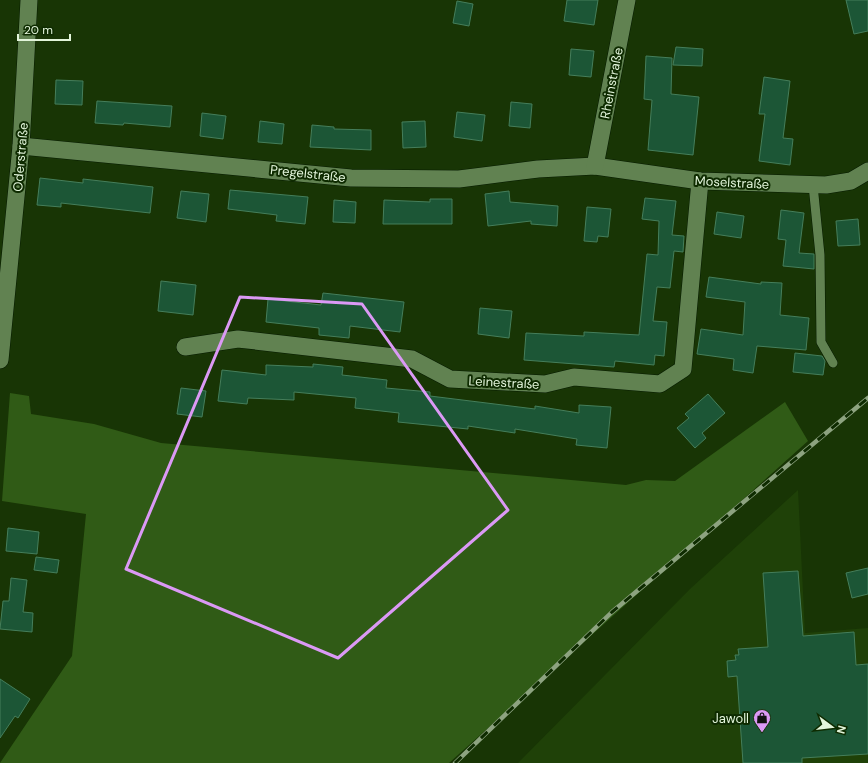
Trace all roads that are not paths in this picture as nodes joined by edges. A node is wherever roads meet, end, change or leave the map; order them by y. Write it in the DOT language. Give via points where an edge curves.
graph roads {
  1 [pos="29,0"];
  2 [pos="627,0"];
  3 [pos="22,146"];
  4 [pos="595,166"];
  5 [pos="868,171"];
  6 [pos="700,181"];
  7 [pos="813,185"];
  8 [pos="2,313"];
  9 [pos="185,347"];
  10 [pos="0,360"];
  11 [pos="833,363"];
  1 -- 3 [label="street, Oderstraße"];
  2 -- 4 [label="street, Rheinstraße"];
  3 -- 4 [label="street, Pregelstraße" via="351,178 459,178 538,169"];
  3 -- 8 [label="street, Oderstraße"];
  4 -- 6 [label="street, Moselstraße"];
  5 -- 7 [label="street, Moselstraße" via="851,181"];
  6 -- 7 [label="street, Moselstraße"];
  6 -- 9 [label="street, Leinestraße" via="683,369 660,384 574,377 545,384 450,379 412,359 238,339"];
  7 -- 11 [label="lane" via="820,255 821,342"];
  8 -- 10 [label="street, Oderstraße"];
}
